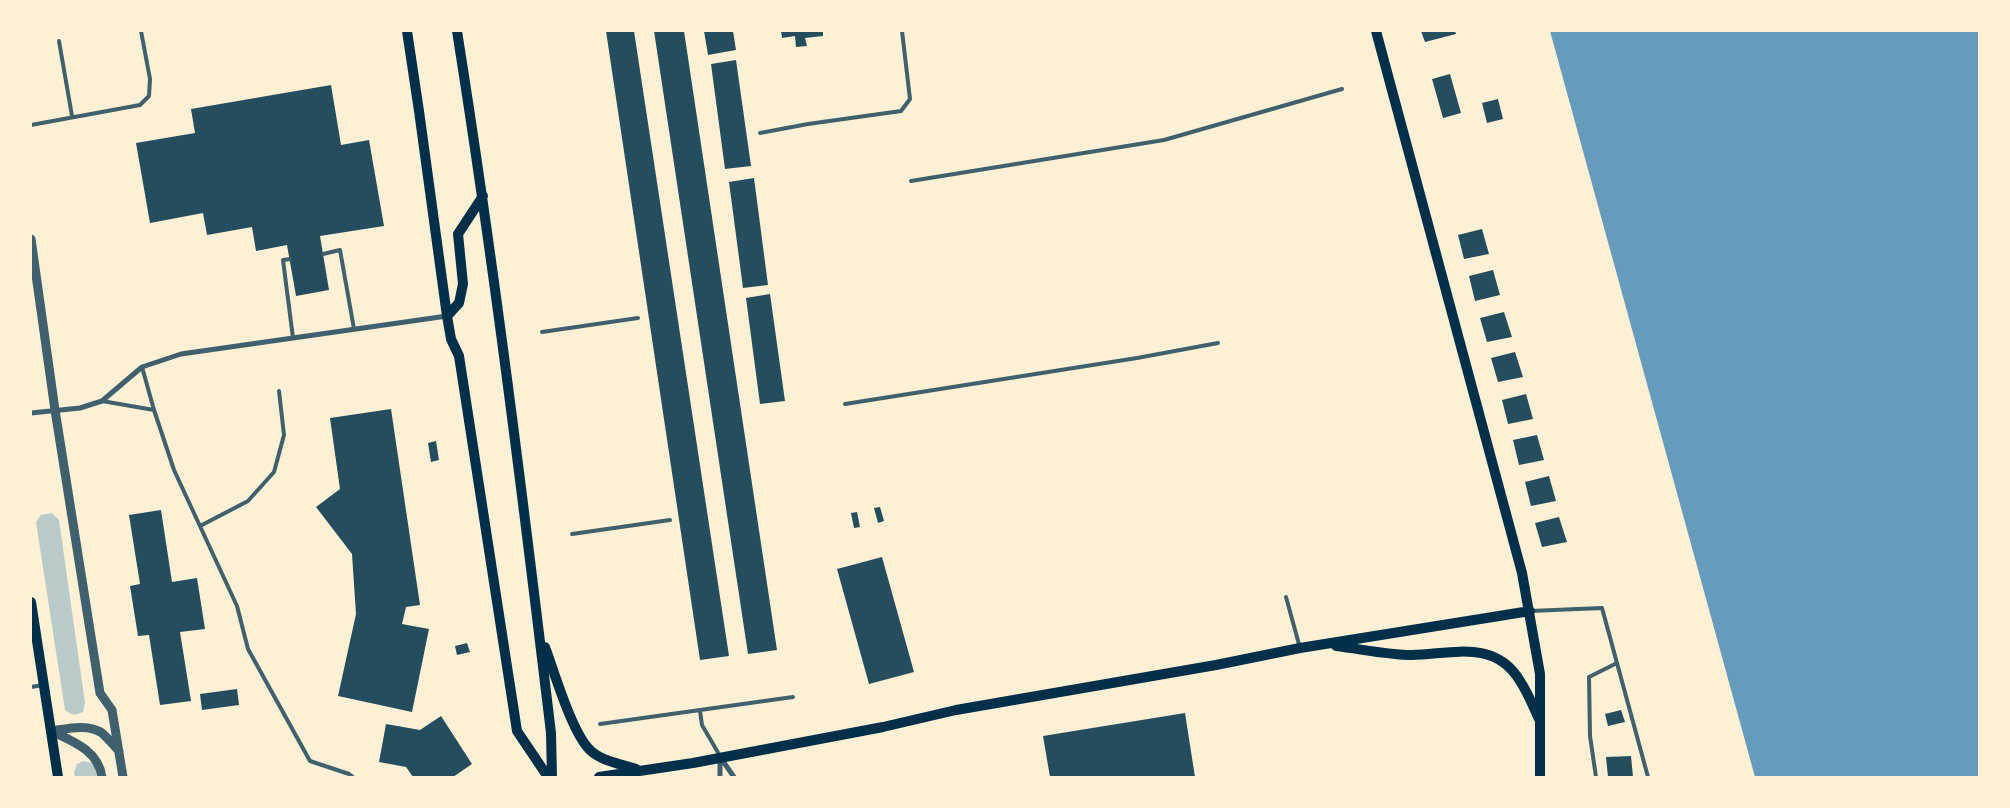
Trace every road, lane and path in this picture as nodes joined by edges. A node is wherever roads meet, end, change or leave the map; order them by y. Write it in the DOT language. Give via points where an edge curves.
graph roads {
  1 [pos="141,31"];
  2 [pos="407,31"];
  3 [pos="457,31"];
  4 [pos="902,31"];
  5 [pos="1376,31"];
  6 [pos="59,41"];
  7 [pos="1342,89"];
  8 [pos="72,116"];
  9 [pos="31,125"];
  10 [pos="760,133"];
  11 [pos="911,181"];
  12 [pos="483,196"];
  13 [pos="31,239"];
  14 [pos="323,254"];
  15 [pos="290,259"];
  16 [pos="447,316"];
  17 [pos="638,318"];
  18 [pos="354,329"];
  19 [pos="542,332"];
  20 [pos="293,338"];
  21 [pos="1218,343"];
  22 [pos="142,367"];
  23 [pos="279,391"];
  24 [pos="102,401"];
  25 [pos="846,404"];
  26 [pos="55,410"];
  27 [pos="154,410"];
  28 [pos="31,413"];
  29 [pos="670,520"];
  30 [pos="200,526"];
  31 [pos="572,534"];
  32 [pos="1286,597"];
  33 [pos="31,602"];
  34 [pos="1530,611"];
  35 [pos="539,632"];
  36 [pos="1325,645"];
  37 [pos="1300,648"];
  38 [pos="1617,663"];
  39 [pos="43,685"];
  40 [pos="31,687"];
  41 [pos="793,697"];
  42 [pos="700,711"];
  43 [pos="1540,722"];
  44 [pos="600,724"];
  45 [pos="50,731"];
  46 [pos="119,751"];
  47 [pos="720,757"];
  48 [pos="638,770"];
  49 [pos="58,777"];
  50 [pos="102,777"];
  51 [pos="122,777"];
  52 [pos="353,777"];
  53 [pos="548,777"];
  54 [pos="552,777"];
  55 [pos="600,777"];
  56 [pos="720,777"];
  57 [pos="734,777"];
  58 [pos="1540,777"];
  59 [pos="1596,777"];
  60 [pos="1648,777"];
  1 -- 8 [label="lane" via="150,79 149,96 140,105"];
  2 -- 16 [label="main road"];
  3 -- 12 [label="main road"];
  4 -- 10 [label="lane" via="910,99 901,111"];
  5 -- 34 [label="main road" via="1514,540"];
  6 -- 8 [label="lane"];
  7 -- 11 [label="lane" via="1164,140"];
  8 -- 9 [label="lane"];
  12 -- 16 [label="main road" via="458,234 463,284 459,303"];
  12 -- 35 [label="main road"];
  13 -- 26 [label="street"];
  14 -- 18 [label="lane" via="340,250"];
  15 -- 20 [label="lane" via="283,260"];
  16 -- 18 [label="street"];
  16 -- 53 [label="main road" via="451,339 459,356 517,731"];
  17 -- 19 [label="lane"];
  18 -- 20 [label="street"];
  20 -- 22 [label="street" via="181,354"];
  21 -- 25 [label="lane"];
  22 -- 24 [label="street"];
  22 -- 27 [label="lane"];
  23 -- 30 [label="lane" via="284,435 274,472 248,501"];
  24 -- 26 [label="street" via="80,408"];
  24 -- 27 [label="lane"];
  26 -- 28 [label="street"];
  26 -- 46 [label="street" via="100,693 112,710"];
  27 -- 30 [label="lane" via="174,470"];
  29 -- 31 [label="lane"];
  30 -- 52 [label="lane" via="237,606 248,649 310,761"];
  32 -- 37 [label="lane"];
  33 -- 39 [label="main road"];
  34 -- 36 [label="main road"];
  34 -- 38 [label="lane" via="1602,608"];
  34 -- 43 [label="main road" via="1540,674"];
  35 -- 48 [label="main road" via="575,727 589,749 602,758"];
  35 -- 54 [label="main road" via="552,733"];
  36 -- 37 [label="main road"];
  36 -- 43 [label="main road" via="1410,655 1464,651 1486,653 1500,659 1520,679"];
  37 -- 47 [label="main road" via="956,710 882,728"];
  38 -- 59 [label="lane" via="1589,677 1590,736"];
  38 -- 60 [label="lane"];
  39 -- 40 [label="lane"];
  39 -- 45 [label="main road"];
  41 -- 42 [label="lane"];
  42 -- 44 [label="lane"];
  42 -- 47 [label="lane" via="702,725"];
  43 -- 58 [label="main road"];
  45 -- 46 [label="street" via="81,727 94,729"];
  45 -- 49 [label="main road"];
  45 -- 50 [label="street" via="82,745 97,762"];
  46 -- 51 [label="street"];
  47 -- 48 [label="main road"];
  47 -- 56 [label="street"];
  47 -- 57 [label="street"];
  48 -- 55 [label="main road"];
}
